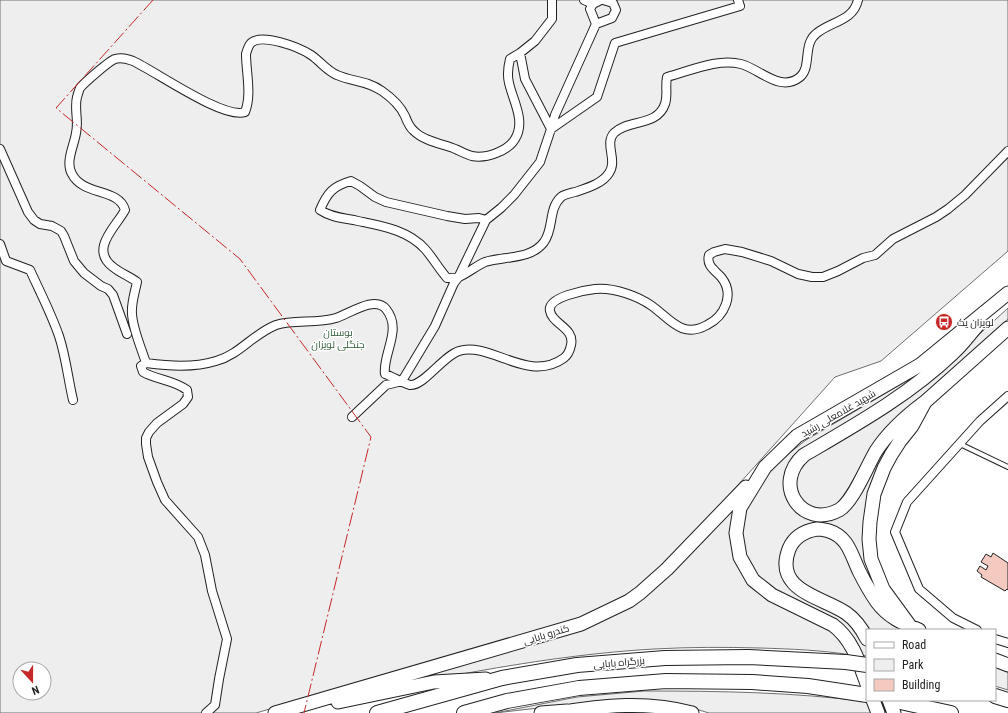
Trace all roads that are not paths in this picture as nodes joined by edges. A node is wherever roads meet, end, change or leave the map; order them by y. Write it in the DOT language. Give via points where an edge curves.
graph roads {
  1 [pos="552,0"];
  2 [pos="584,0"];
  3 [pos="738,0"];
  4 [pos="858,0"];
  5 [pos="599,1"];
  6 [pos="596,24"];
  7 [pos="520,53"];
  8 [pos="551,129"];
  9 [pos="0,149"];
  10 [pos="1008,151"];
  11 [pos="486,220"];
  12 [pos="0,244"];
  13 [pos="3,259"];
  14 [pos="458,278"];
  15 [pos="1004,296"];
  16 [pos="1008,328"];
  17 [pos="1008,331"];
  18 [pos="127,334"];
  19 [pos="992,342"];
  20 [pos="146,363"];
  21 [pos="402,381"];
  22 [pos="1008,396"];
  23 [pos="73,400"];
  24 [pos="926,402"];
  25 [pos="352,417"];
  26 [pos="960,444"];
  27 [pos="765,467"];
  28 [pos="1008,467"];
  29 [pos="915,628"];
  30 [pos="975,629"];
  31 [pos="866,637"];
  32 [pos="996,639"];
  33 [pos="1008,643"];
  34 [pos="996,660"];
  35 [pos="866,665"];
  36 [pos="1008,665"];
  37 [pos="502,678"];
  38 [pos="866,681"];
  39 [pos="866,695"];
  40 [pos="996,696"];
  41 [pos="1008,700"];
  42 [pos="873,701"];
  43 [pos="894,704"];
  44 [pos="577,710"];
  45 [pos="279,712"];
  46 [pos="206,713"];
  47 [pos="376,713"];
  48 [pos="464,713"];
  49 [pos="540,713"];
  50 [pos="559,713"];
  51 [pos="692,713"];
  52 [pos="878,713"];
  53 [pos="951,713"];
  1 -- 7 [label="street" via="552,19 535,41"];
  2 -- 5 [label="street"];
  3 -- 8 [label="street" via="740,6 615,43 597,97"];
  4 -- 14 [label="street" via="852,13 816,33 809,44 806,67 801,76 793,81 784,83 773,80 742,64 731,63 718,63 667,77 667,94 663,108 656,116 615,132 610,143 612,169 600,182 561,197 553,211 544,243 520,256 486,262"];
  5 -- 6 [label="street" via="590,8"];
  5 -- 6 [label="street" via="613,3 616,10 612,18"];
  6 -- 8 [label="street"];
  7 -- 8 [label="street" via="525,79"];
  7 -- 20 [label="street" via="510,59 508,74 520,122 518,132 515,140 505,149 484,156 472,156 418,134 408,124 395,101 372,85 336,74 310,54 274,41 256,40 247,49 247,106 245,112 240,113 228,111 203,100 133,61 123,58 107,64 80,89 76,102 77,132 70,158 70,169 83,186 112,196 124,205 125,210 106,238 104,253 112,266 137,282 132,314"];
  8 -- 11 [label="street" via="540,162 510,200"];
  9 -- 18 [label="street" via="28,212 40,224 61,231 74,261 84,273 113,295"];
  10 -- 21 [label="street" via="948,209 893,239 875,254 823,277 798,274 771,261 742,252 725,249 714,252 709,255 708,261 726,284 727,302 716,319 697,329 687,330 678,327 651,305 620,291 595,289 564,296 550,305 553,318 568,332 572,341 565,357 556,362 544,366 530,366 475,350 459,351 416,384 409,385"];
  11 -- 14 [label="street"];
  11 -- 14 [label="street" via="447,216 386,202 351,181 340,184 324,201 320,210 329,216 381,226 408,236 424,248 447,278"];
  12 -- 13 [label="street"];
  13 -- 23 [label="street" via="30,270 59,337"];
  14 -- 21 [label="street" via="435,326"];
  15 -- 24 [label="main road" via="954,353 920,381 886,407 804,455 792,470 791,493 795,500 808,512 821,514 830,513 844,506 887,437 904,418"];
  15 -- 27 [label="main road, شهید غلامعلی رشید" via="920,365 797,436"];
  16 -- 19 [label="main road"];
  17 -- 19 [label="street"];
  19 -- 24 [label="main road"];
  20 -- 21 [label="street" via="177,366 215,361 230,356 276,325 337,318 371,304 379,304 386,308 392,322 385,374"];
  20 -- 46 [label="street" via="142,366 143,372 187,390 188,397 184,404 157,423 149,432 146,444 148,457 165,500 198,536 227,639 215,705"];
  21 -- 25 [label="street" via="386,385"];
  22 -- 26 [label="street" via="980,421"];
  24 -- 29 [label="main road" via="884,468 874,494 870,522 870,549 878,580 891,601"];
  26 -- 28 [label="lane"];
  26 -- 30 [label="street" via="907,502 895,532 919,589 953,618"];
  27 -- 38 [label="main road, شهید غلامعلی رشید" via="740,508 736,533 740,556 753,580 772,595 838,629 854,650"];
  27 -- 45 [label="main road, کندرو بابایی" via="667,569 640,593 615,608 581,624"];
  29 -- 31 [label="main road" via="894,619 877,602 865,584 843,539 821,529 803,533 792,544 787,555 786,566 793,583 805,593 851,616"];
  32 -- 33 [label="street"];
  34 -- 36 [label="main road"];
  35 -- 37 [label="highway, بزرگراه بابایی, bridge" via="748,657 664,658 576,665"];
  37 -- 45 [label="main road" via="434,682"];
  37 -- 47 [label="highway, بزرگراه بابایی"];
  39 -- 48 [label="highway" via="808,686 752,682 666,681 579,688 507,701"];
  40 -- 41 [label="highway"];
  42 -- 52 [label="main road"];
  43 -- 53 [label="highway"];
  44 -- 49 [label="main road"];
  44 -- 50 [label="main road"];
  44 -- 51 [label="main road" via="654,705"];
}
